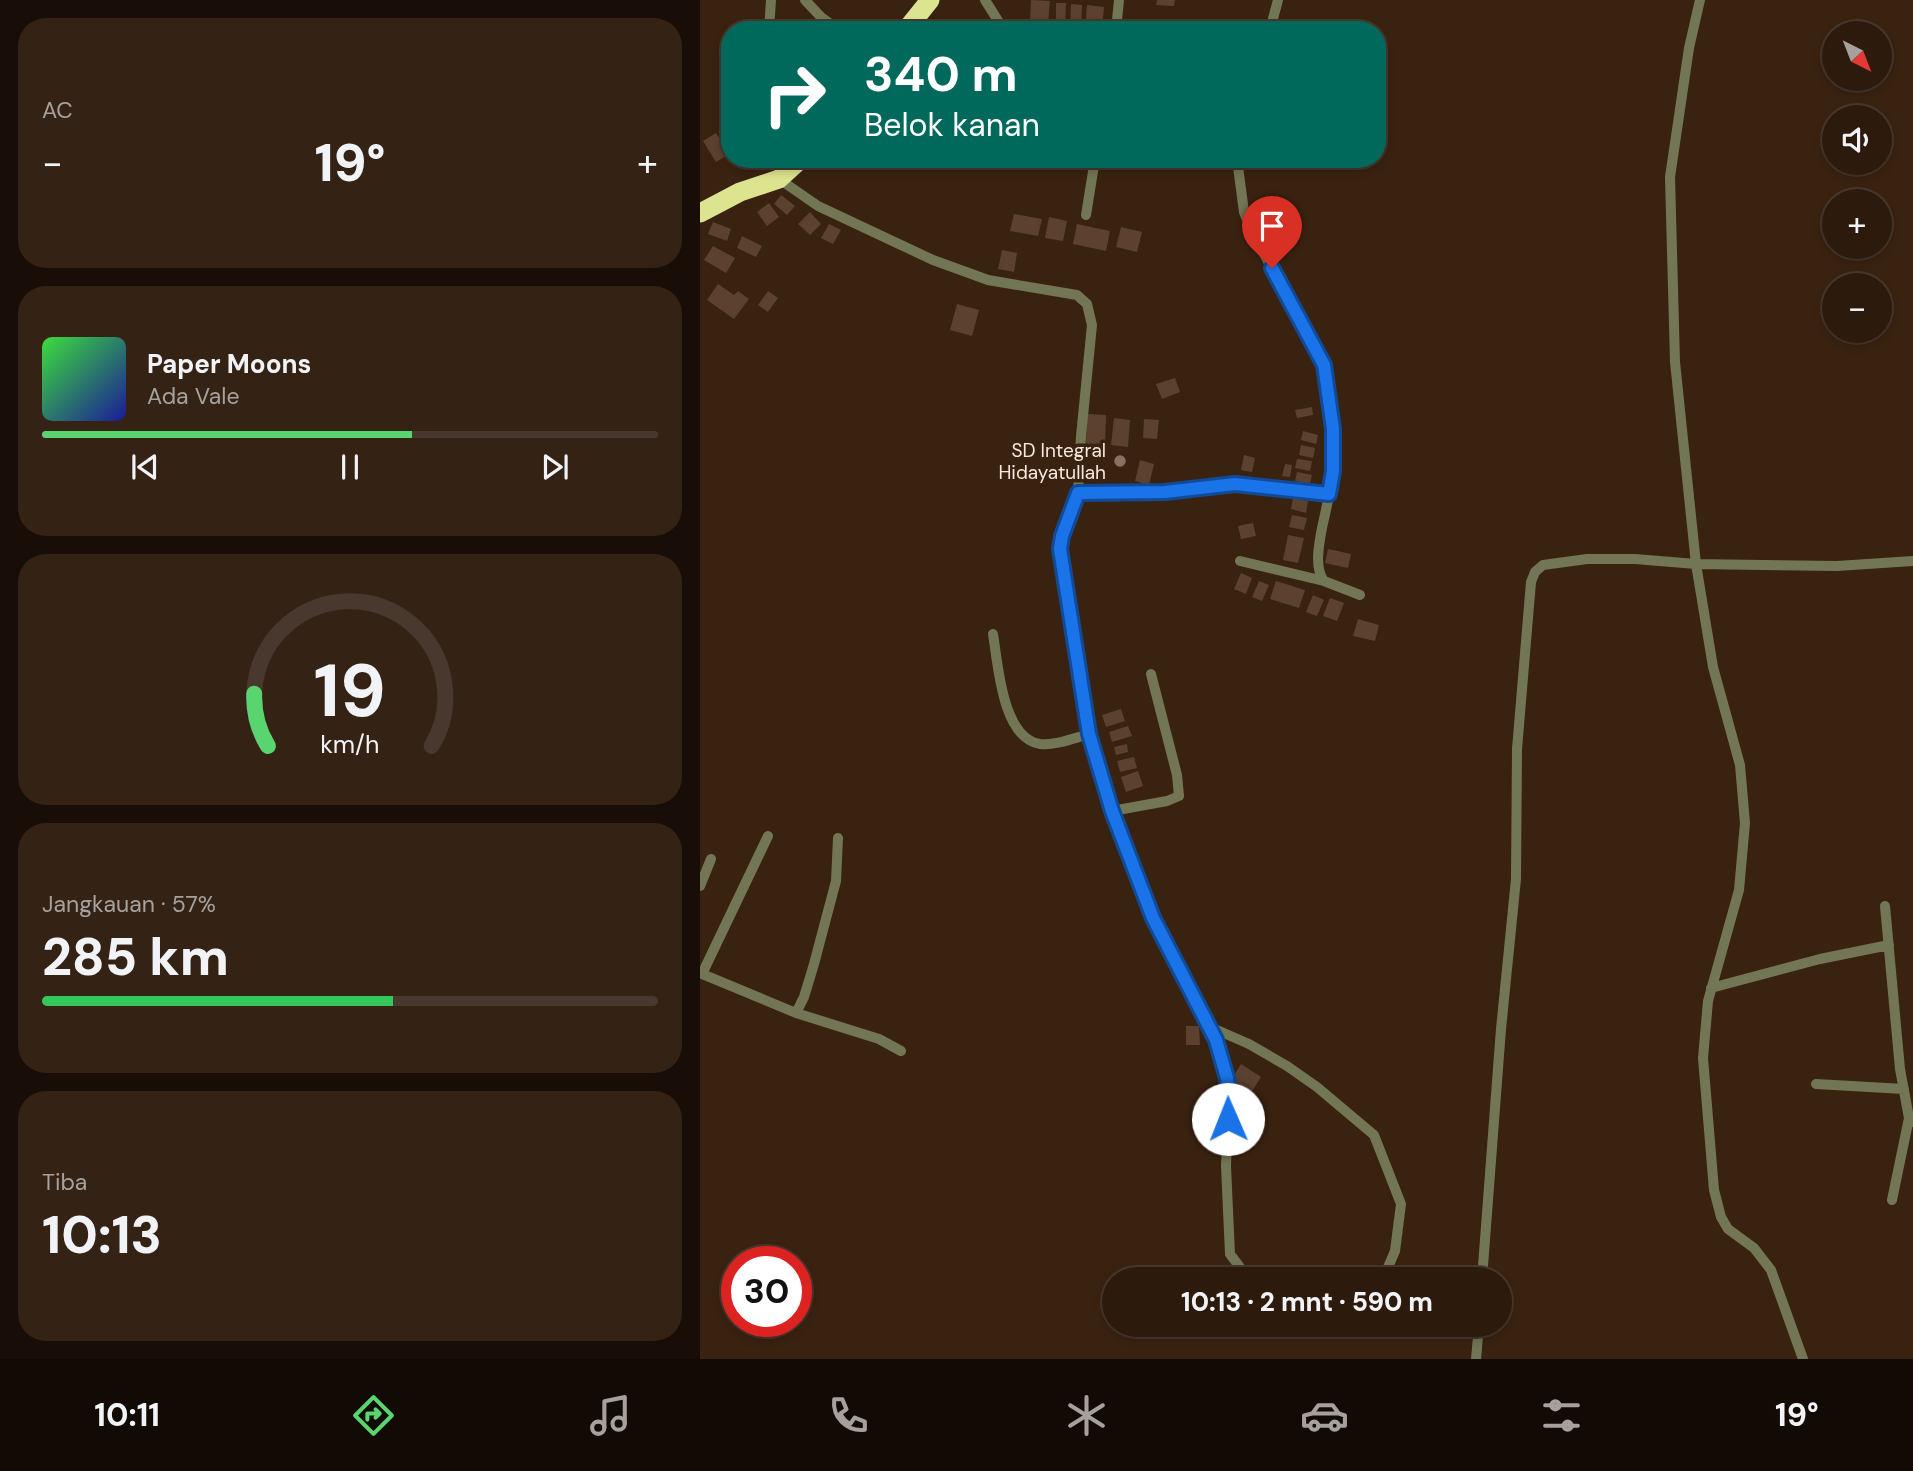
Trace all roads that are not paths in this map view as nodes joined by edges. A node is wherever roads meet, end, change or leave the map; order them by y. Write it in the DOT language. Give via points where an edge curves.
graph roads {
  1 [pos="771,0"];
  2 [pos="805,0"];
  3 [pos="930,0"];
  4 [pos="985,0"];
  5 [pos="1119,0"];
  6 [pos="1278,0"];
  7 [pos="1700,0"];
  8 [pos="770,21"];
  9 [pos="827,21"];
  10 [pos="913,21"];
  11 [pos="998,21"];
  12 [pos="1117,21"];
  13 [pos="1272,21"];
  14 [pos="791,168"];
  15 [pos="1094,168"];
  16 [pos="1238,168"];
  17 [pos="779,179"];
  18 [pos="700,212"];
  19 [pos="1086,215"];
  20 [pos="1078,493"];
  21 [pos="1329,494"];
  22 [pos="1240,561"];
  23 [pos="1913,561"];
  24 [pos="1696,565"];
  25 [pos="1324,582"];
  26 [pos="1360,595"];
  27 [pos="993,634"];
  28 [pos="1151,674"];
  29 [pos="1089,734"];
  30 [pos="1112,811"];
  31 [pos="768,836"];
  32 [pos="838,838"];
  33 [pos="711,859"];
  34 [pos="700,886"];
  35 [pos="1885,906"];
  36 [pos="1889,945"];
  37 [pos="701,974"];
  38 [pos="1711,988"];
  39 [pos="796,1013"];
  40 [pos="1210,1027"];
  41 [pos="901,1051"];
  42 [pos="1816,1084"];
  43 [pos="1904,1089"];
  44 [pos="1911,1120"];
  45 [pos="1892,1200"];
  46 [pos="1240,1267"];
  47 [pos="1388,1267"];
  48 [pos="1483,1267"];
  49 [pos="1478,1337"];
  50 [pos="1476,1359"];
  51 [pos="1803,1359"];
  1 -- 8 [label="street"];
  2 -- 9 [label="street"];
  3 -- 10 [label="highway"];
  4 -- 11 [label="street"];
  5 -- 12 [label="street"];
  6 -- 13 [label="street"];
  7 -- 24 [label="street" via="1671,177 1675,362"];
  14 -- 17 [label="highway"];
  15 -- 19 [label="street"];
  16 -- 21 [label="street" via="1250,228 1324,365 1333,429"];
  17 -- 18 [label="highway"];
  17 -- 20 [label="street" via="818,206 933,260 988,280 1083,299 1092,336"];
  20 -- 21 [label="street" via="1165,492 1235,484"];
  20 -- 29 [label="street" via="1060,549"];
  21 -- 25 [label="street" via="1318,549"];
  22 -- 25 [label="street"];
  23 -- 24 [label="street" via="1837,566"];
  24 -- 38 [label="street" via="1713,667 1740,765 1745,823 1739,890"];
  24 -- 48 [label="street" via="1587,559 1544,565 1531,582 1517,749 1516,879"];
  25 -- 26 [label="street"];
  27 -- 29 [label="street" via="1004,697 1020,731 1038,744"];
  28 -- 30 [label="street" via="1179,796"];
  29 -- 30 [label="street"];
  30 -- 40 [label="street" via="1153,918"];
  31 -- 37 [label="street"];
  32 -- 39 [label="street" via="836,881"];
  33 -- 34 [label="street"];
  35 -- 36 [label="street"];
  36 -- 38 [label="street"];
  36 -- 43 [label="street"];
  37 -- 39 [label="street"];
  38 -- 51 [label="street" via="1703,1058 1717,1199 1728,1229 1752,1247 1771,1270"];
  39 -- 41 [label="street" via="879,1039"];
  40 -- 46 [label="street" via="1224,1062 1229,1095 1230,1254"];
  40 -- 47 [label="street" via="1287,1066 1374,1135 1401,1204 1395,1251"];
  42 -- 43 [label="street"];
  43 -- 44 [label="street"];
  44 -- 45 [label="street"];
  49 -- 50 [label="street"];
}
